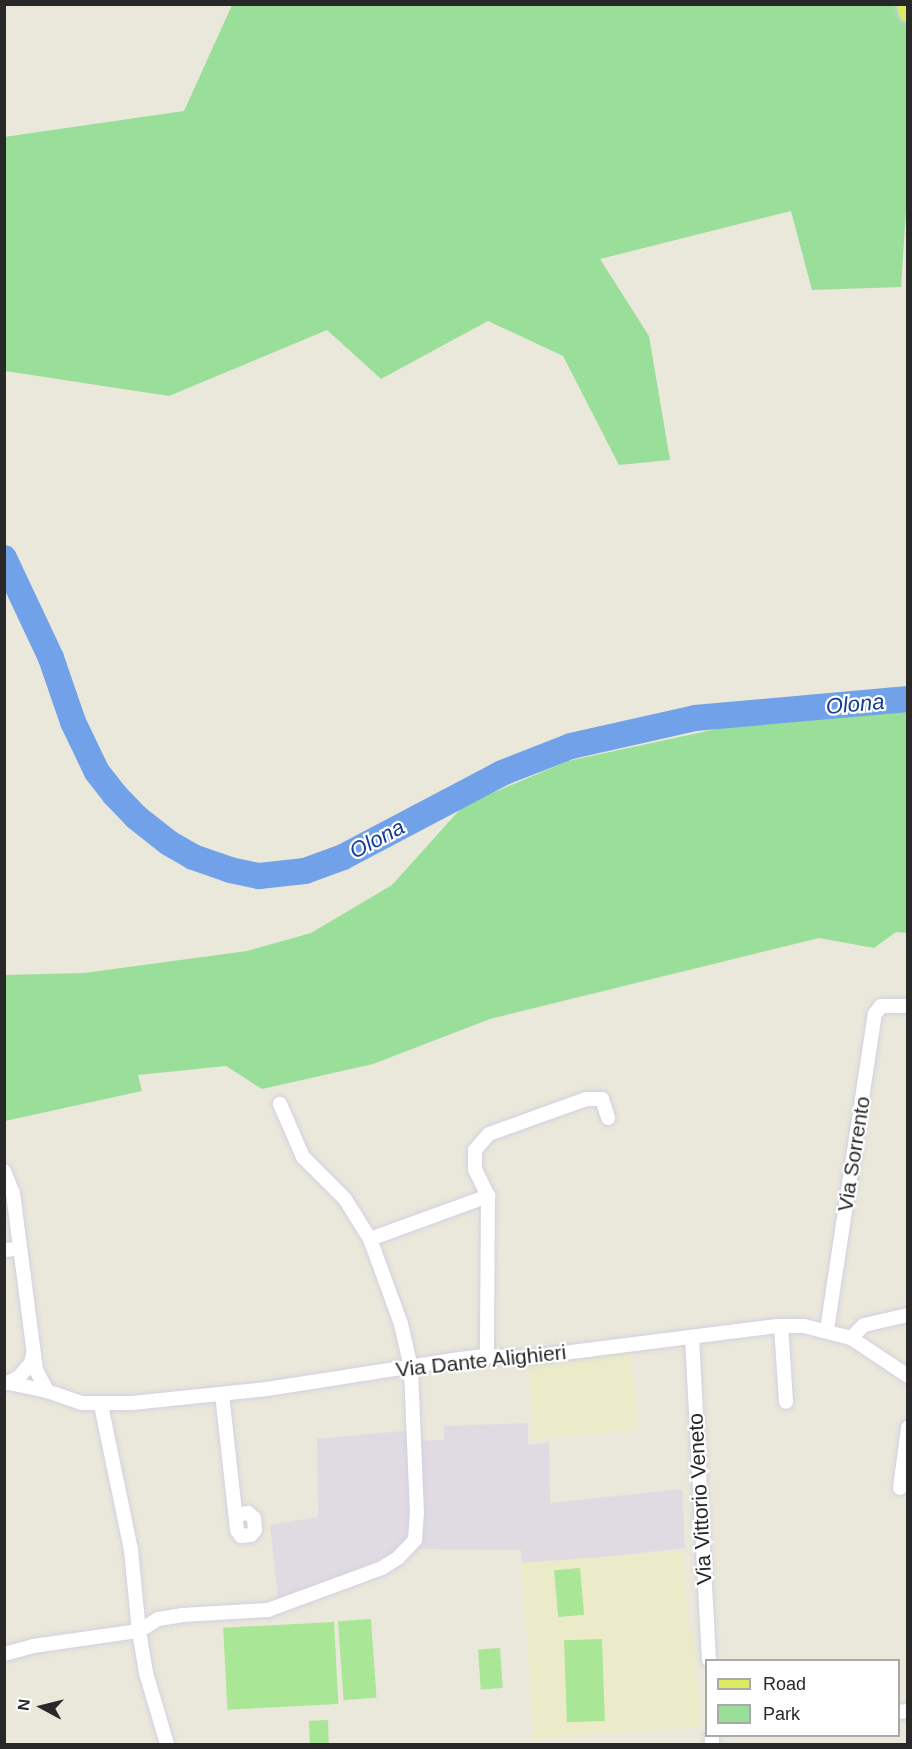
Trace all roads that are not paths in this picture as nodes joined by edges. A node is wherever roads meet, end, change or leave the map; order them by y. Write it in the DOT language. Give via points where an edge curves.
graph roads {
  1 [pos="906,4"];
  2 [pos="908,13"];
  3 [pos="908,1006"];
  4 [pos="280,1104"];
  5 [pos="608,1118"];
  6 [pos="4,1171"];
  7 [pos="488,1196"];
  8 [pos="370,1239"];
  9 [pos="20,1249"];
  10 [pos="4,1250"];
  11 [pos="908,1315"];
  12 [pos="781,1326"];
  13 [pos="827,1330"];
  14 [pos="692,1337"];
  15 [pos="851,1338"];
  16 [pos="33,1355"];
  17 [pos="487,1356"];
  18 [pos="411,1368"];
  19 [pos="908,1376"];
  20 [pos="6,1383"];
  21 [pos="47,1391"];
  22 [pos="222,1394"];
  23 [pos="786,1402"];
  24 [pos="101,1404"];
  25 [pos="908,1428"];
  26 [pos="900,1488"];
  27 [pos="236,1515"];
  28 [pos="139,1630"];
  29 [pos="4,1654"];
  30 [pos="709,1659"];
  31 [pos="167,1744"];
  1 -- 2 [label="main road"];
  3 -- 13 [label="street, Via Sorrento" via="881,1006 875,1014"];
  4 -- 8 [label="street" via="303,1157 345,1199"];
  5 -- 7 [label="street" via="602,1099 586,1099 489,1134 475,1150 475,1169"];
  6 -- 9 [label="street" via="13,1193"];
  7 -- 8 [label="street"];
  7 -- 17 [label="street"];
  8 -- 18 [label="street" via="401,1324"];
  9 -- 10 [label="street"];
  9 -- 16 [label="street"];
  11 -- 15 [label="street" via="864,1325"];
  12 -- 13 [label="street, Via Dante Alighieri"];
  12 -- 14 [label="street, Via Dante Alighieri"];
  12 -- 23 [label="street"];
  13 -- 15 [label="street, Via Dante Alighieri"];
  14 -- 17 [label="street, Via Dante Alighieri" via="524,1358"];
  14 -- 30 [label="street, Via Vittorio Veneto"];
  15 -- 19 [label="street, Via Dante Alighieri"];
  16 -- 20 [label="street" via="20,1376"];
  16 -- 21 [label="street"];
  17 -- 18 [label="street, Via Dante Alighieri"];
  18 -- 22 [label="street, Via Dante Alighieri"];
  18 -- 28 [label="street" via="417,1513 415,1540 398,1558 382,1568 268,1610 182,1615 158,1619"];
  20 -- 21 [label="street, Via Dante Alighieri"];
  21 -- 24 [label="street, Via Dante Alighieri" via="82,1403"];
  22 -- 24 [label="street, Via Dante Alighieri"];
  22 -- 27 [label="street"];
  24 -- 28 [label="street" via="131,1550"];
  25 -- 26 [label="street"];
  28 -- 29 [label="street"];
  28 -- 31 [label="street" via="146,1673"];
}
